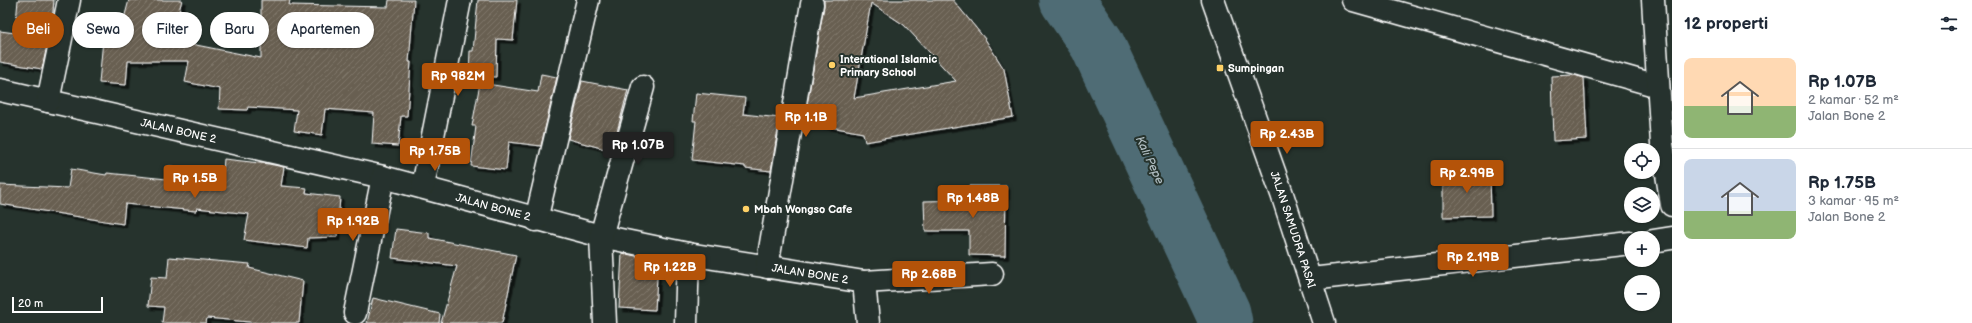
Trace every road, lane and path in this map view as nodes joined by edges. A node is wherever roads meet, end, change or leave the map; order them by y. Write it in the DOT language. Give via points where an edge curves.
graph roads {
  1 [pos="69,0"];
  2 [pos="460,0"];
  3 [pos="588,0"];
  4 [pos="1213,0"];
  5 [pos="1353,0"];
  6 [pos="812,4"];
  7 [pos="1660,7"];
  8 [pos="643,86"];
  9 [pos="1658,86"];
  10 [pos="0,90"];
  11 [pos="48,101"];
  12 [pos="383,177"];
  13 [pos="1670,180"];
  14 [pos="423,186"];
  15 [pos="1672,205"];
  16 [pos="536,220"];
  17 [pos="601,236"];
  18 [pos="1672,238"];
  19 [pos="1660,240"];
  20 [pos="1624,244"];
  21 [pos="688,254"];
  22 [pos="767,267"];
  23 [pos="992,274"];
  24 [pos="1310,279"];
  25 [pos="864,282"];
  26 [pos="355,313"];
  27 [pos="604,323"];
  28 [pos="686,323"];
  29 [pos="868,323"];
  30 [pos="1324,323"];
  1 -- 11 [label="street"];
  2 -- 14 [label="street"];
  3 -- 16 [label="street"];
  4 -- 24 [label="street, JALAN SAMUDRA PASAI"];
  5 -- 9 [label="street"];
  6 -- 22 [label="street"];
  7 -- 9 [label="street"];
  8 -- 17 [label="street"];
  9 -- 13 [label="street" via="1662,144"];
  10 -- 11 [label="street, JALAN BONE 2"];
  11 -- 12 [label="street, JALAN BONE 2"];
  12 -- 14 [label="street, JALAN BONE 2"];
  12 -- 26 [label="street"];
  13 -- 15 [label="street"];
  14 -- 16 [label="street, JALAN BONE 2"];
  16 -- 17 [label="street, JALAN BONE 2"];
  17 -- 21 [label="street, JALAN BONE 2"];
  17 -- 27 [label="street"];
  18 -- 19 [label="street"];
  20 -- 24 [label="street"];
  21 -- 22 [label="street, JALAN BONE 2"];
  21 -- 28 [label="street"];
  22 -- 25 [label="street, JALAN BONE 2"];
  23 -- 25 [label="street, JALAN BONE 2"];
  24 -- 30 [label="street, JALAN SAMUDRA PASAI"];
  25 -- 29 [label="street"];
}
